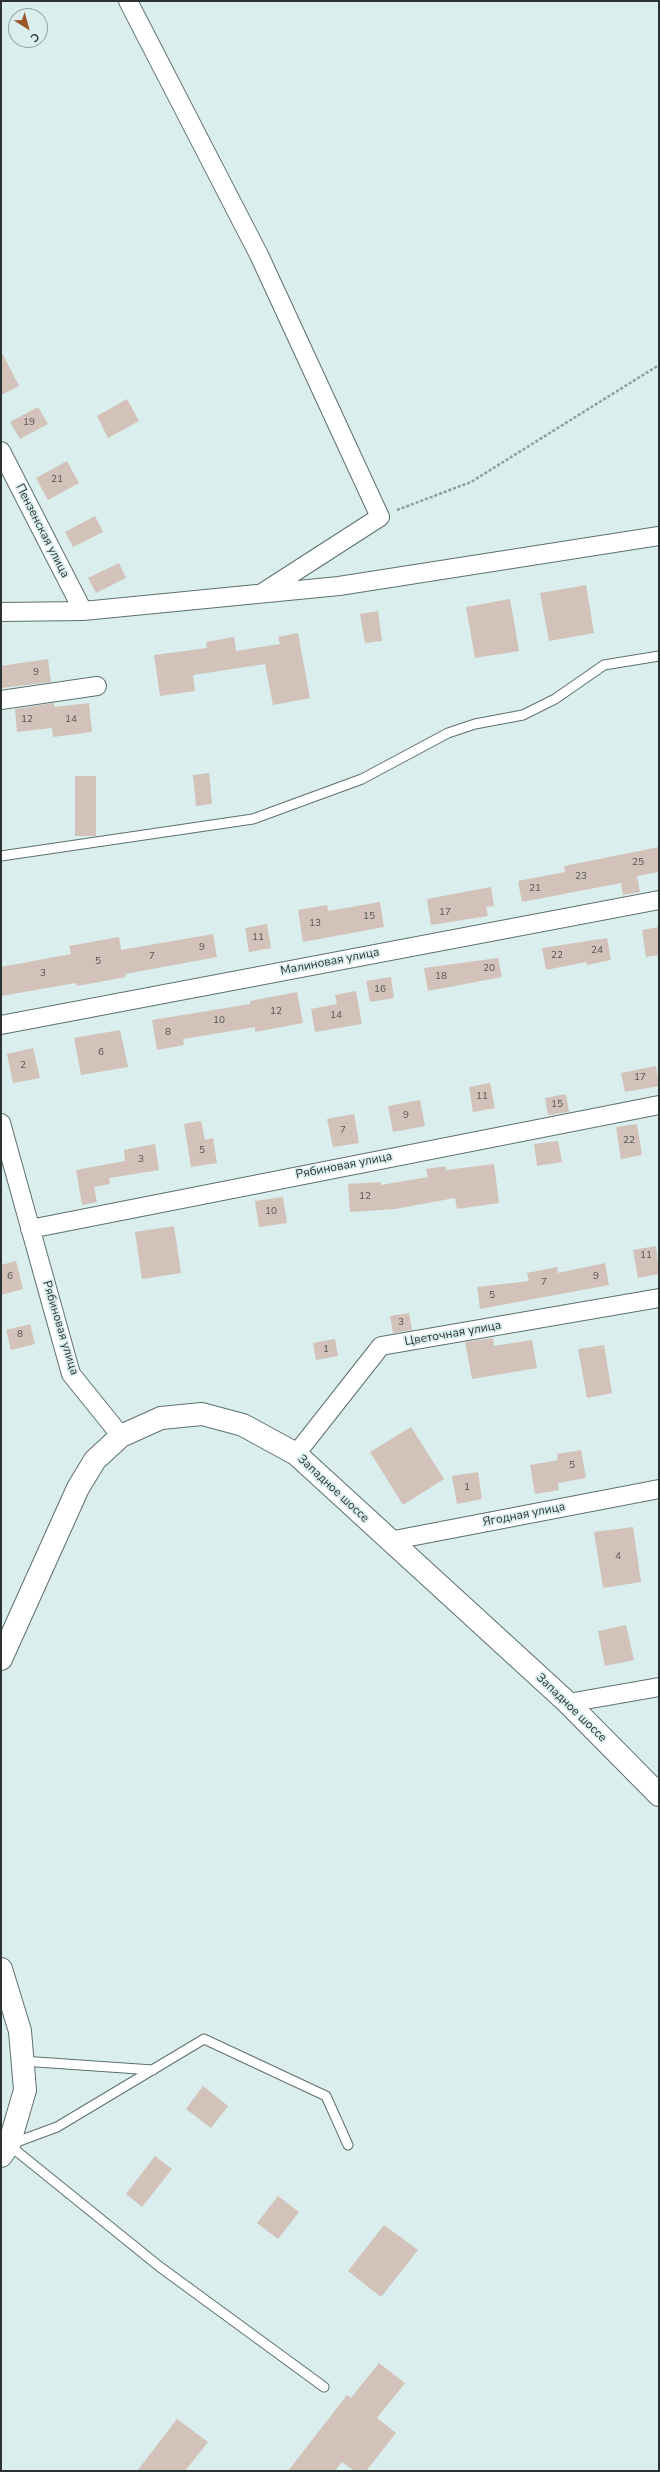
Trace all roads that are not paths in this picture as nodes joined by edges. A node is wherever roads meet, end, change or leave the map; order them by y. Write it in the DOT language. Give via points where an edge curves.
graph roads {
  1 [pos="128,1"];
  2 [pos="1,451"];
  3 [pos="659,536"];
  4 [pos="262,593"];
  5 [pos="83,611"];
  6 [pos="1,612"];
  7 [pos="659,656"];
  8 [pos="97,686"];
  9 [pos="1,700"];
  10 [pos="1,856"];
  11 [pos="659,900"];
  12 [pos="1,1025"];
  13 [pos="659,1104"];
  14 [pos="1,1123"];
  15 [pos="30,1229"];
  16 [pos="659,1298"];
  17 [pos="121,1436"];
  18 [pos="296,1454"];
  19 [pos="659,1489"];
  20 [pos="389,1541"];
  21 [pos="1,1659"];
  22 [pos="659,1686"];
  23 [pos="568,1703"];
  24 [pos="659,1795"];
  25 [pos="1,1969"];
  26 [pos="22,2061"];
  27 [pos="153,2070"];
  28 [pos="348,2145"];
  29 [pos="5,2150"];
  30 [pos="324,2387"];
  1 -- 4 [label="street" via="259,255 380,517"];
  2 -- 5 [label="street, Пензенская улица"];
  3 -- 4 [label="street" via="339,586"];
  4 -- 5 [label="street"];
  5 -- 6 [label="street"];
  7 -- 10 [label="lane" via="604,665 555,699 523,715 476,724 448,733 362,779 253,819"];
  8 -- 9 [label="street"];
  11 -- 12 [label="street, Малиновая улица"];
  13 -- 15 [label="street, Рябиновая улица"];
  14 -- 15 [label="street, Рябиновая улица"];
  15 -- 17 [label="street, Рябиновая улица" via="71,1374"];
  16 -- 18 [label="street, Цветочная улица" via="381,1346"];
  17 -- 18 [label="main road, Западное шоссе" via="161,1418 202,1414 243,1425"];
  17 -- 21 [label="main road, Западное шоссе" via="95,1460 78,1488"];
  18 -- 20 [label="main road, Западное шоссе"];
  19 -- 20 [label="street, Ягодная улица"];
  20 -- 23 [label="main road, Западное шоссе"];
  22 -- 23 [label="street"];
  23 -- 24 [label="main road, Западное шоссе"];
  25 -- 26 [label="main road" via="20,2031"];
  26 -- 27 [label="lane"];
  26 -- 29 [label="main road" via="25,2090"];
  27 -- 28 [label="lane" via="204,2039 326,2096"];
  27 -- 29 [label="lane" via="57,2126"];
  29 -- 30 [label="lane"];
}
